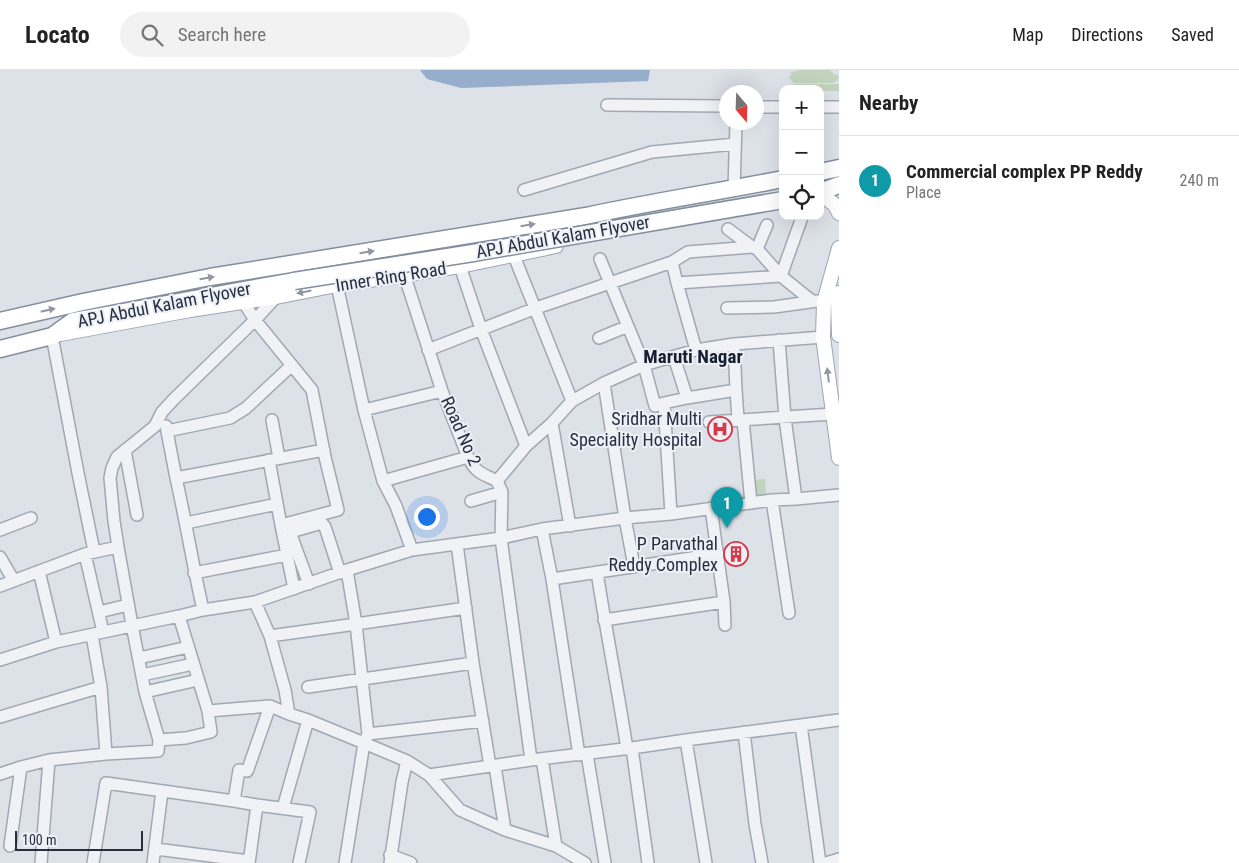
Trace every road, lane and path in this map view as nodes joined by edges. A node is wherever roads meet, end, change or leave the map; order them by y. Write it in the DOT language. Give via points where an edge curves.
graph roads {
  1 [pos="608,105"];
  2 [pos="719,106"];
  3 [pos="764,106"];
  4 [pos="779,107"];
  5 [pos="824,107"];
  6 [pos="839,108"];
  7 [pos="736,130"];
  8 [pos="735,144"];
  9 [pos="839,168"];
  10 [pos="824,171"];
  11 [pos="779,180"];
  12 [pos="839,185"];
  13 [pos="734,189"];
  14 [pos="524,190"];
  15 [pos="839,193"];
  16 [pos="824,195"];
  17 [pos="824,196"];
  18 [pos="824,197"];
  19 [pos="779,201"];
  20 [pos="779,207"];
  21 [pos="839,213"];
  22 [pos="576,218"];
  23 [pos="558,220"];
  24 [pos="801,220"];
  25 [pos="767,225"];
  26 [pos="728,229"];
  27 [pos="581,242"];
  28 [pos="562,244"];
  29 [pos="754,248"];
  30 [pos="839,248"];
  31 [pos="514,256"];
  32 [pos="600,259"];
  33 [pos="672,262"];
  34 [pos="460,266"];
  35 [pos="404,274"];
  36 [pos="781,276"];
  37 [pos="610,283"];
  38 [pos="677,284"];
  39 [pos="337,285"];
  40 [pos="276,297"];
  41 [pos="839,298"];
  42 [pos="818,302"];
  43 [pos="244,303"];
  44 [pos="536,308"];
  45 [pos="727,308"];
  46 [pos="255,320"];
  47 [pos="0,321"];
  48 [pos="628,326"];
  49 [pos="481,329"];
  50 [pos="839,335"];
  51 [pos="52,336"];
  52 [pos="823,337"];
  53 [pos="599,338"];
  54 [pos="778,340"];
  55 [pos="734,344"];
  56 [pos="0,348"];
  57 [pos="428,350"];
  58 [pos="696,350"];
  59 [pos="674,357"];
  60 [pos="292,365"];
  61 [pos="644,365"];
  62 [pos="604,383"];
  63 [pos="736,390"];
  64 [pos="442,391"];
  65 [pos="687,398"];
  66 [pos="572,402"];
  67 [pos="664,404"];
  68 [pos="364,410"];
  69 [pos="162,412"];
  70 [pos="833,414"];
  71 [pos="786,418"];
  72 [pos="272,420"];
  73 [pos="741,420"];
  74 [pos="709,422"];
  75 [pos="552,423"];
  76 [pos="167,431"];
  77 [pos="526,446"];
  78 [pos="125,450"];
  79 [pos="324,450"];
  80 [pos="468,457"];
  81 [pos="839,458"];
  82 [pos="274,459"];
  83 [pos="176,478"];
  84 [pos="383,481"];
  85 [pos="497,481"];
  86 [pos="502,492"];
  87 [pos="839,494"];
  88 [pos="133,496"];
  89 [pos="796,498"];
  90 [pos="112,499"];
  91 [pos="772,500"];
  92 [pos="471,501"];
  93 [pos="751,503"];
  94 [pos="277,504"];
  95 [pos="711,508"];
  96 [pos="671,514"];
  97 [pos="137,515"];
  98 [pos="31,518"];
  99 [pos="625,518"];
  100 [pos="186,523"];
  101 [pos="280,525"];
  102 [pos="570,526"];
  103 [pos="542,529"];
  104 [pos="0,530"];
  105 [pos="501,538"];
  106 [pos="457,544"];
  107 [pos="118,547"];
  108 [pos="412,550"];
  109 [pos="90,553"];
  110 [pos="718,554"];
  111 [pos="287,555"];
  112 [pos="0,557"];
  113 [pos="634,566"];
  114 [pos="342,570"];
  115 [pos="39,571"];
  116 [pos="597,572"];
  117 [pos="194,573"];
  118 [pos="14,580"];
  119 [pos="552,580"];
  120 [pos="308,581"];
  121 [pos="0,586"];
  122 [pos="294,589"];
  123 [pos="255,602"];
  124 [pos="724,602"];
  125 [pos="128,605"];
  126 [pos="466,608"];
  127 [pos="203,610"];
  128 [pos="99,612"];
  129 [pos="789,613"];
  130 [pos="179,616"];
  131 [pos="604,620"];
  132 [pos="356,624"];
  133 [pos="725,625"];
  134 [pos="132,626"];
  135 [pos="103,632"];
  136 [pos="92,634"];
  137 [pos="270,636"];
  138 [pos="56,642"];
  139 [pos="188,647"];
  140 [pos="138,658"];
  141 [pos="0,660"];
  142 [pos="473,663"];
  143 [pos="193,664"];
  144 [pos="142,675"];
  145 [pos="362,678"];
  146 [pos="198,680"];
  147 [pos="101,687"];
  148 [pos="308,687"];
  149 [pos="146,692"];
  150 [pos="270,706"];
  151 [pos="208,711"];
  152 [pos="290,714"];
  153 [pos="0,717"];
  154 [pos="308,720"];
  155 [pos="839,720"];
  156 [pos="483,721"];
  157 [pos="801,725"];
  158 [pos="744,732"];
  159 [pos="366,739"];
  160 [pos="159,740"];
  161 [pos="686,740"];
  162 [pos="629,749"];
  163 [pos="106,754"];
  164 [pos="583,755"];
  165 [pos="49,760"];
  166 [pos="536,760"];
  167 [pos="407,761"];
  168 [pos="493,766"];
  169 [pos="21,767"];
  170 [pos="0,774"];
  171 [pos="429,775"];
  172 [pos="162,791"];
  173 [pos="234,801"];
  174 [pos="257,805"];
  175 [pos="283,808"];
  176 [pos="505,830"];
  177 [pos="10,846"];
  178 [pos="556,846"];
  179 [pos="156,849"];
  180 [pos="390,859"];
  181 [pos="839,859"];
  182 [pos="249,862"];
  183 [pos="41,863"];
  184 [pos="93,863"];
  185 [pos="153,863"];
  186 [pos="299,863"];
  187 [pos="345,863"];
  188 [pos="411,863"];
  189 [pos="585,863"];
  190 [pos="605,863"];
  191 [pos="648,863"];
  192 [pos="706,863"];
  193 [pos="762,863"];
  194 [pos="820,863"];
  195 [pos="826,863"];
  1 -- 2 [label="street"];
  3 -- 4 [label="street"];
  5 -- 6 [label="street"];
  7 -- 8 [label="street"];
  8 -- 13 [label="street"];
  8 -- 14 [label="street" via="652,152"];
  9 -- 10 [label="highway"];
  11 -- 13 [label="highway, Inner Ring Road"];
  12 -- 16 [label="highway"];
  13 -- 22 [label="highway, Inner Ring Road"];
  15 -- 17 [label="main road"];
  18 -- 21 [label="main road" via="836,205"];
  19 -- 51 [label="highway, APJ Abdul Kalam Flyover, bridge" via="73,321"];
  20 -- 27 [label="main road, Inner Ring Road"];
  22 -- 23 [label="highway, Inner Ring Road"];
  22 -- 27 [label="highway"];
  23 -- 28 [label="highway"];
  47 -- 23 [label="highway, Inner Ring Road, one-way" via="210,277"];
  24 -- 36 [label="street"];
  25 -- 29 [label="street"];
  26 -- 29 [label="street"];
  27 -- 28 [label="main road, Inner Ring Road"];
  28 -- 31 [label="main road, Inner Ring Road"];
  29 -- 33 [label="street" via="688,252"];
  29 -- 36 [label="street"];
  30 -- 42 [label="main road"];
  31 -- 34 [label="main road, Inner Ring Road"];
  31 -- 44 [label="street"];
  32 -- 37 [label="street"];
  33 -- 37 [label="street"];
  33 -- 38 [label="street"];
  34 -- 35 [label="main road, Inner Ring Road"];
  34 -- 49 [label="street"];
  35 -- 39 [label="main road, Inner Ring Road"];
  35 -- 57 [label="street, Road No 2"];
  36 -- 38 [label="street"];
  36 -- 42 [label="street"];
  37 -- 44 [label="street"];
  37 -- 48 [label="street"];
  38 -- 58 [label="street"];
  39 -- 40 [label="main road, Inner Ring Road, one-way"];
  39 -- 68 [label="street"];
  40 -- 43 [label="main road, Inner Ring Road"];
  40 -- 46 [label="street"];
  41 -- 50 [label="main road"];
  42 -- 45 [label="street"];
  42 -- 52 [label="main road"];
  43 -- 46 [label="street"];
  43 -- 51 [label="main road, Inner Ring Road"];
  44 -- 49 [label="street"];
  44 -- 66 [label="street"];
  46 -- 60 [label="street"];
  46 -- 69 [label="street"];
  48 -- 53 [label="street"];
  48 -- 61 [label="street"];
  49 -- 57 [label="street"];
  49 -- 77 [label="street"];
  51 -- 56 [label="highway, Inner Ring Road"];
  51 -- 109 [label="street"];
  52 -- 54 [label="street, Road No 2"];
  70 -- 52 [label="main road, one-way"];
  54 -- 55 [label="street, Road No 2"];
  54 -- 71 [label="street"];
  55 -- 58 [label="street, Road No 2"];
  55 -- 63 [label="street"];
  57 -- 64 [label="street, Road No 2"];
  58 -- 59 [label="street, Road No 2"];
  59 -- 61 [label="street, Road No 2"];
  59 -- 65 [label="street"];
  60 -- 76 [label="street" via="246,408 230,418"];
  60 -- 79 [label="street" via="312,390"];
  61 -- 62 [label="street, Road No 2"];
  61 -- 67 [label="street" via="655,406"];
  62 -- 66 [label="street, Road No 2"];
  62 -- 99 [label="street"];
  63 -- 65 [label="street"];
  63 -- 73 [label="street"];
  64 -- 68 [label="street"];
  64 -- 80 [label="street, Road No 2"];
  65 -- 67 [label="street"];
  66 -- 75 [label="street, Road No 2"];
  67 -- 96 [label="street"];
  68 -- 84 [label="street"];
  69 -- 76 [label="street"];
  69 -- 78 [label="street" via="155,426"];
  70 -- 71 [label="street"];
  70 -- 81 [label="main road"];
  71 -- 73 [label="street"];
  71 -- 89 [label="street"];
  72 -- 82 [label="street"];
  73 -- 74 [label="street"];
  73 -- 93 [label="street"];
  75 -- 77 [label="street, Road No 2"];
  75 -- 102 [label="street"];
  76 -- 83 [label="street"];
  77 -- 85 [label="street, Road No 2"];
  78 -- 88 [label="street"];
  78 -- 90 [label="street" via="112,468"];
  79 -- 82 [label="street"];
  79 -- 101 [label="street" via="338,510"];
  80 -- 84 [label="street"];
  80 -- 85 [label="street, Road No 2" via="477,471"];
  82 -- 83 [label="street"];
  82 -- 94 [label="street"];
  83 -- 100 [label="street"];
  84 -- 108 [label="street"];
  85 -- 86 [label="street"];
  86 -- 92 [label="street"];
  86 -- 105 [label="street"];
  87 -- 89 [label="street"];
  88 -- 90 [label="street"];
  88 -- 97 [label="street"];
  89 -- 91 [label="street"];
  90 -- 107 [label="street"];
  91 -- 93 [label="street"];
  91 -- 129 [label="street"];
  93 -- 95 [label="street"];
  94 -- 100 [label="street"];
  94 -- 101 [label="street"];
  95 -- 96 [label="street"];
  95 -- 110 [label="street"];
  96 -- 99 [label="street"];
  98 -- 104 [label="street"];
  99 -- 102 [label="street"];
  99 -- 113 [label="street"];
  100 -- 117 [label="street"];
  101 -- 111 [label="street"];
  102 -- 103 [label="street"];
  103 -- 105 [label="street"];
  103 -- 119 [label="street"];
  105 -- 106 [label="street"];
  105 -- 166 [label="street"];
  106 -- 108 [label="street"];
  106 -- 126 [label="street"];
  107 -- 109 [label="street"];
  107 -- 125 [label="street"];
  108 -- 114 [label="street"];
  109 -- 115 [label="street"];
  109 -- 128 [label="street"];
  110 -- 113 [label="street"];
  110 -- 124 [label="street"];
  111 -- 117 [label="street"];
  111 -- 122 [label="street"];
  112 -- 118 [label="street"];
  113 -- 116 [label="street"];
  114 -- 120 [label="street"];
  114 -- 120 [label="street" via="322,523 294,531 291,536"];
  114 -- 132 [label="street"];
  115 -- 118 [label="street"];
  115 -- 138 [label="street"];
  116 -- 119 [label="street"];
  116 -- 131 [label="street"];
  117 -- 127 [label="street"];
  118 -- 121 [label="street"];
  119 -- 164 [label="street"];
  120 -- 122 [label="street"];
  122 -- 123 [label="street"];
  123 -- 127 [label="street"];
  123 -- 137 [label="street"];
  124 -- 131 [label="street"];
  124 -- 133 [label="street"];
  125 -- 128 [label="street"];
  125 -- 134 [label="street"];
  126 -- 132 [label="street"];
  126 -- 142 [label="street"];
  127 -- 130 [label="street"];
  128 -- 135 [label="street"];
  130 -- 134 [label="street"];
  130 -- 139 [label="street"];
  131 -- 162 [label="street"];
  132 -- 137 [label="street"];
  132 -- 145 [label="street"];
  134 -- 135 [label="street"];
  134 -- 140 [label="street"];
  135 -- 136 [label="street"];
  136 -- 138 [label="street"];
  136 -- 147 [label="street"];
  137 -- 152 [label="street"];
  138 -- 141 [label="street"];
  139 -- 140 [label="street"];
  139 -- 143 [label="street"];
  140 -- 144 [label="street"];
  142 -- 145 [label="street"];
  142 -- 156 [label="street"];
  143 -- 144 [label="street"];
  143 -- 146 [label="street"];
  144 -- 149 [label="street"];
  145 -- 148 [label="street"];
  145 -- 159 [label="street"];
  146 -- 149 [label="street"];
  146 -- 151 [label="street"];
  147 -- 153 [label="street"];
  147 -- 163 [label="street"];
  149 -- 160 [label="street"];
  150 -- 151 [label="street"];
  150 -- 152 [label="street"];
  150 -- 173 [label="street" via="248,769 239,770"];
  151 -- 160 [label="street" via="211,732"];
  152 -- 154 [label="street"];
  154 -- 159 [label="street"];
  154 -- 175 [label="street"];
  155 -- 157 [label="street"];
  156 -- 159 [label="street"];
  156 -- 168 [label="street"];
  157 -- 158 [label="street"];
  157 -- 194 [label="street"];
  158 -- 161 [label="street"];
  158 -- 193 [label="street"];
  159 -- 167 [label="street"];
  159 -- 187 [label="street"];
  160 -- 163 [label="street" via="158,751"];
  161 -- 162 [label="street"];
  161 -- 192 [label="street"];
  162 -- 164 [label="street"];
  162 -- 191 [label="street"];
  163 -- 165 [label="street"];
  164 -- 166 [label="street"];
  164 -- 190 [label="street"];
  165 -- 169 [label="street"];
  165 -- 183 [label="street"];
  166 -- 168 [label="street"];
  166 -- 178 [label="street"];
  167 -- 171 [label="street"];
  167 -- 180 [label="street"];
  168 -- 171 [label="street"];
  168 -- 176 [label="street"];
  169 -- 170 [label="street"];
  169 -- 177 [label="street"];
  171 -- 176 [label="street" via="460,810"];
  172 -- 173 [label="street"];
  172 -- 179 [label="street"];
  172 -- 184 [label="street" via="106,782"];
  173 -- 174 [label="street"];
  174 -- 175 [label="street"];
  174 -- 182 [label="street"];
  175 -- 186 [label="street" via="310,812"];
  176 -- 178 [label="street"];
  178 -- 189 [label="street"];
  179 -- 182 [label="street"];
  179 -- 185 [label="street"];
  180 -- 188 [label="street"];
  181 -- 195 [label="street"];
}
